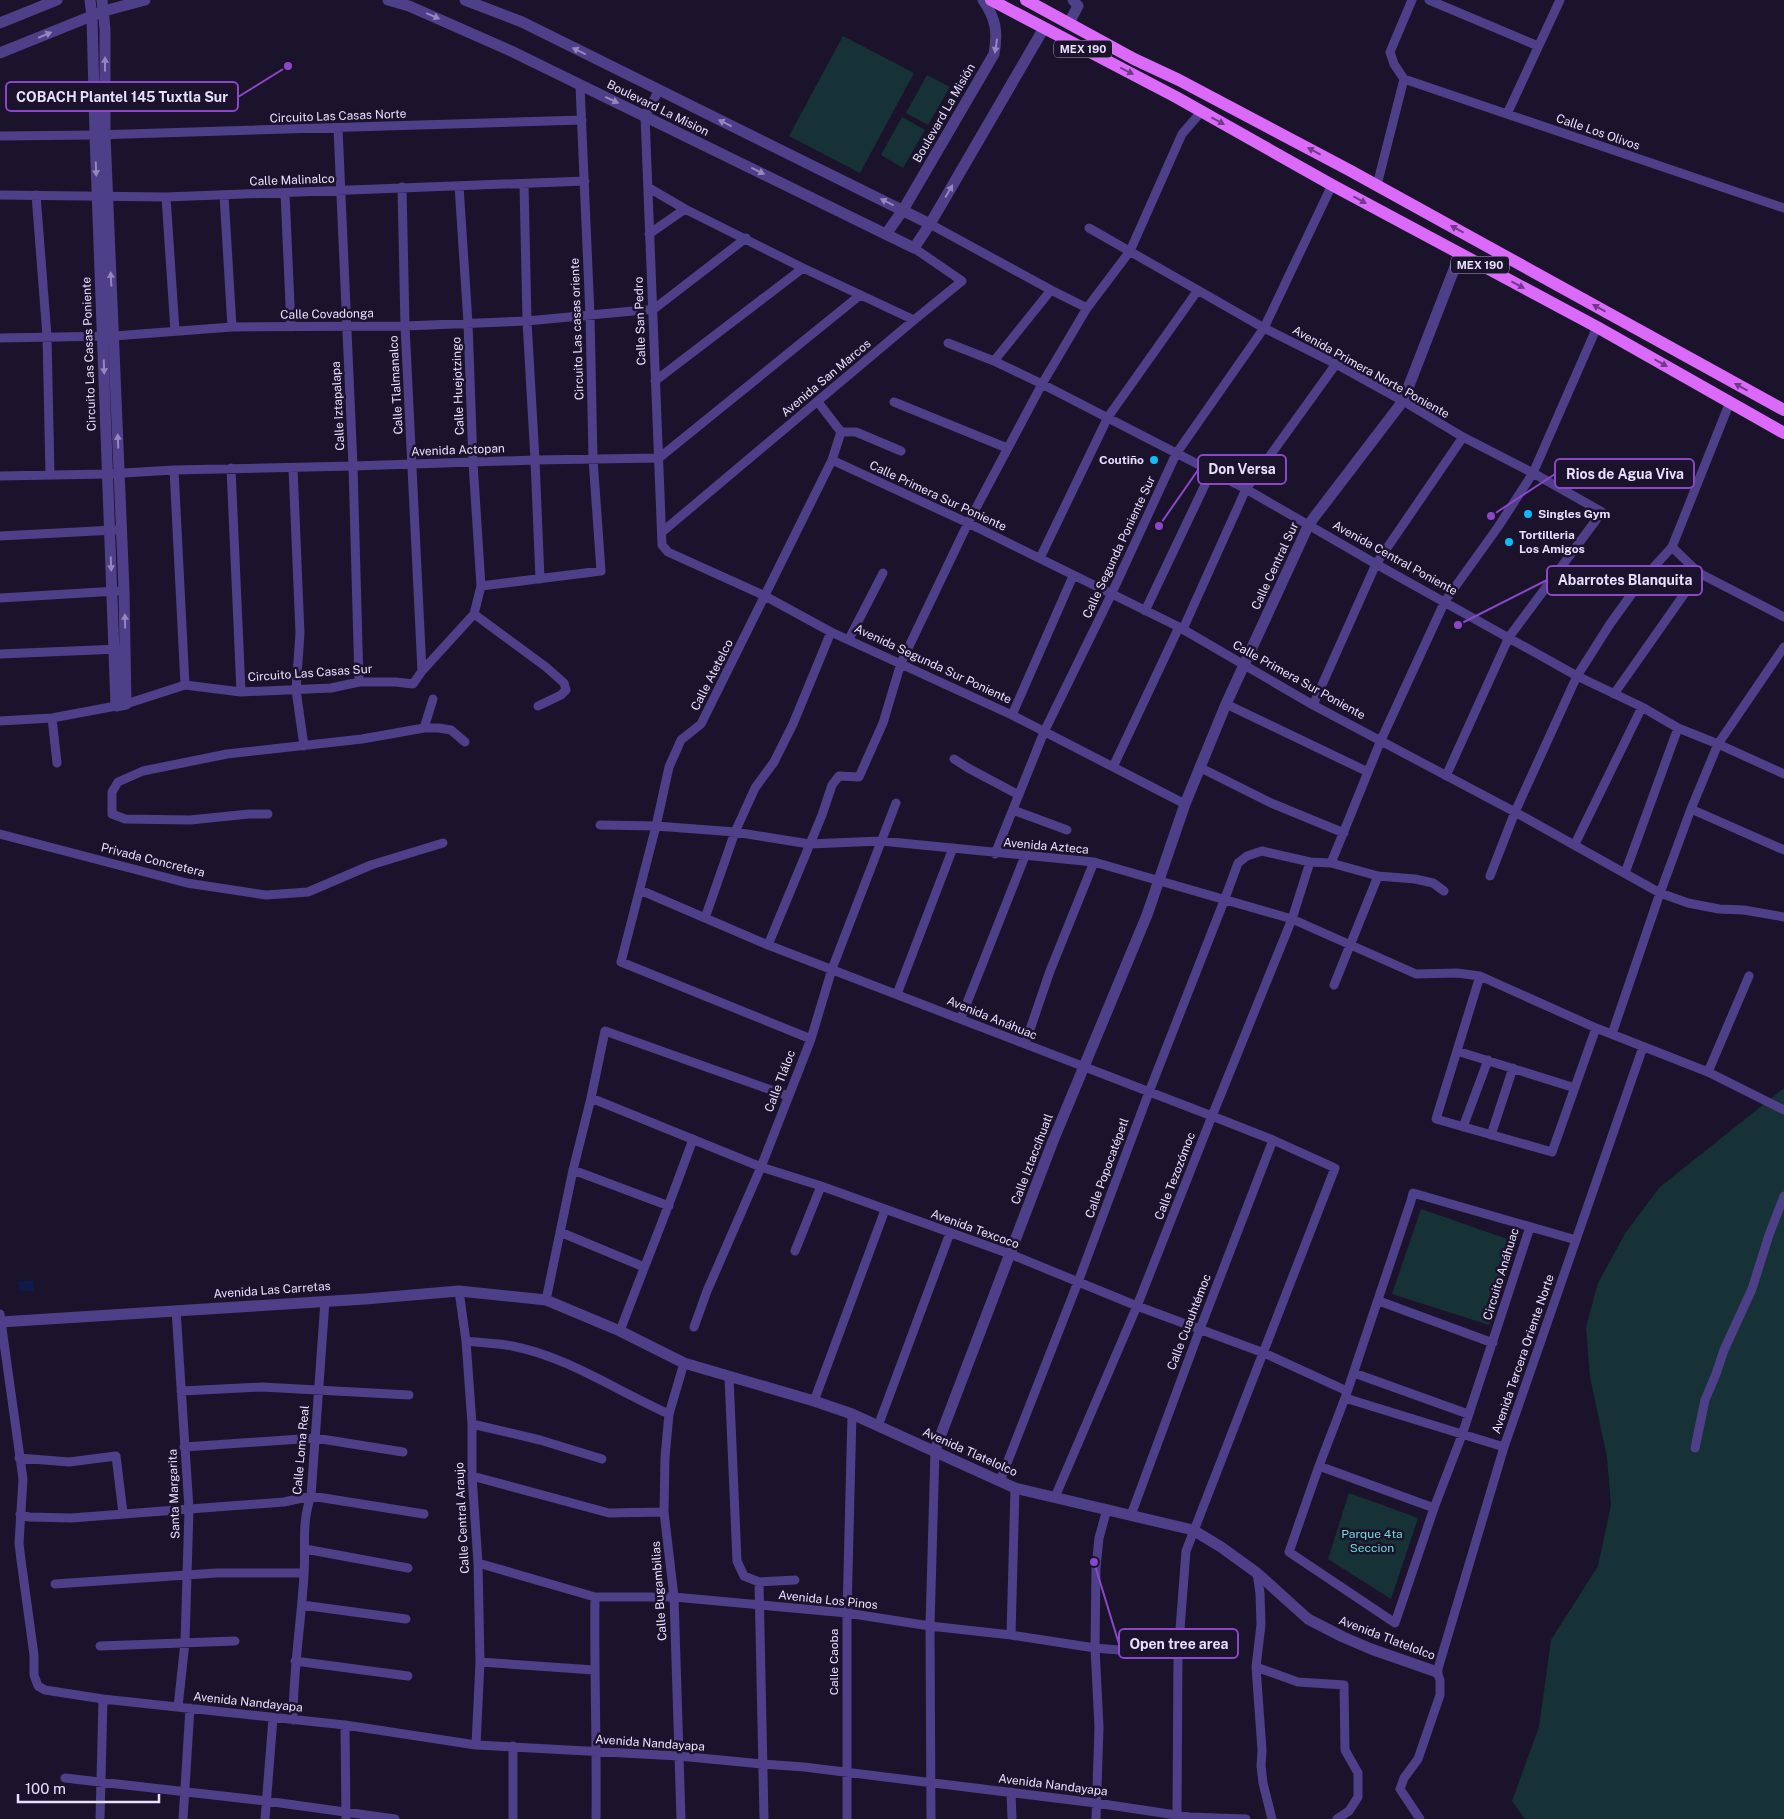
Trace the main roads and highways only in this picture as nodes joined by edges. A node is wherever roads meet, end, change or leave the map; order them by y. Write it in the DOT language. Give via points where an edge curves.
graph roads {
  1 [pos="990,0"];
  2 [pos="1026,0"];
  3 [pos="1048,5"];
  4 [pos="1784,410"];
  5 [pos="1784,433"];
  1 -- 5 [label="main road, MEX 190, one-way" via="1176,97"];
  2 -- 3 [label="main road, MEX 190"];
  4 -- 3 [label="main road, MEX 190, one-way" via="1377,185 1071,21"];
}
